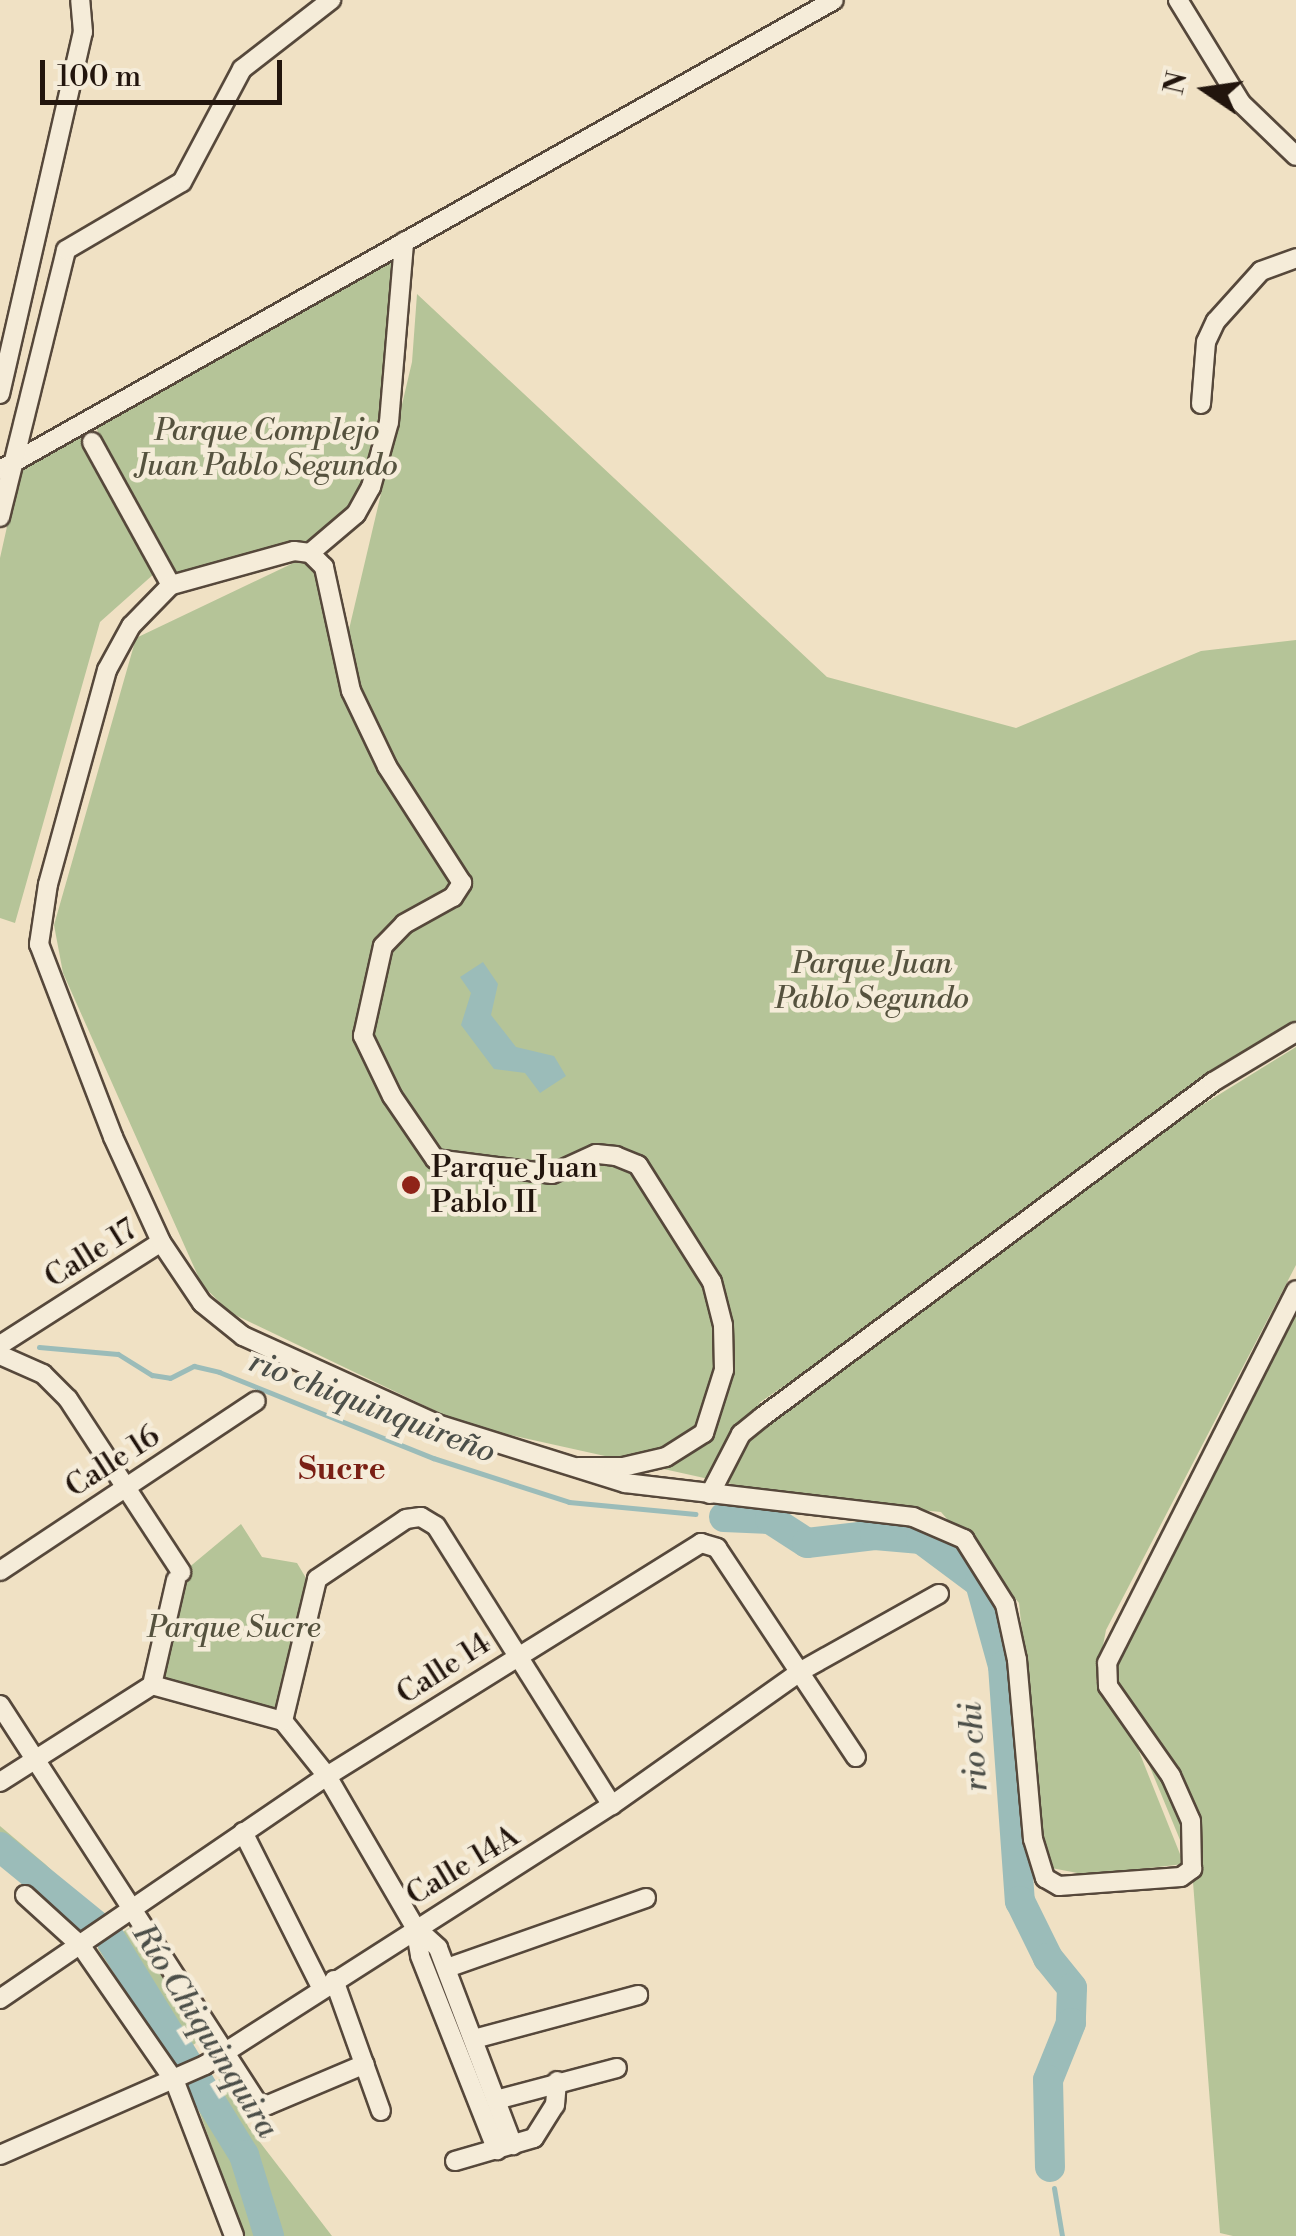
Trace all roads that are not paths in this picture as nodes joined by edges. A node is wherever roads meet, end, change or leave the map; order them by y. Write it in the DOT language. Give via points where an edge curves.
graph roads {
  1 [pos="80,0"];
  2 [pos="331,0"];
  3 [pos="834,0"];
  4 [pos="1178,0"];
  5 [pos="1296,156"];
  6 [pos="404,242"];
  7 [pos="1296,258"];
  8 [pos="0,394"];
  9 [pos="1201,404"];
  10 [pos="92,442"];
  11 [pos="6,466"];
  12 [pos="0,517"];
  13 [pos="310,553"];
  14 [pos="171,585"];
  15 [pos="1296,1032"];
  16 [pos="161,1242"];
  17 [pos="1296,1290"];
  18 [pos="4,1339"];
  19 [pos="0,1355"];
  20 [pos="256,1401"];
  21 [pos="578,1467"];
  22 [pos="126,1485"];
  23 [pos="710,1494"];
  24 [pos="0,1570"];
  25 [pos="939,1594"];
  26 [pos="514,1657"];
  27 [pos="801,1670"];
  28 [pos="152,1685"];
  29 [pos="0,1705"];
  30 [pos="283,1721"];
  31 [pos="856,1757"];
  32 [pos="34,1758"];
  33 [pos="328,1776"];
  34 [pos="0,1782"];
  35 [pos="612,1804"];
  36 [pos="243,1832"];
  37 [pos="24,1895"];
  38 [pos="646,1898"];
  39 [pos="135,1908"];
  40 [pos="415,1928"];
  41 [pos="87,1942"];
  42 [pos="447,1968"];
  43 [pos="327,1984"];
  44 [pos="638,1996"];
  45 [pos="0,1999"];
  46 [pos="474,2039"];
  47 [pos="226,2050"];
  48 [pos="365,2064"];
  49 [pos="617,2068"];
  50 [pos="180,2079"];
  51 [pos="557,2081"];
  52 [pos="496,2100"];
  53 [pos="382,2111"];
  54 [pos="504,2147"];
  55 [pos="0,2155"];
  56 [pos="454,2160"];
  57 [pos="234,2236"];
  1 -- 8 [label="street" via="83,32"];
  2 -- 11 [label="street" via="242,69 182,182 66,250"];
  3 -- 6 [label="street"];
  4 -- 5 [label="street" via="1241,103"];
  6 -- 11 [label="street"];
  6 -- 13 [label="street" via="390,422 356,514"];
  7 -- 9 [label="street" via="1260,271 1216,321 1206,342"];
  10 -- 14 [label="street"];
  11 -- 12 [label="street"];
  13 -- 14 [label="street" via="294,551"];
  13 -- 21 [label="street" via="324,567 350,692 387,766 462,883 453,898 404,924 383,946 364,1036 392,1096 435,1159 520,1174 552,1174 596,1154 638,1166 712,1282 723,1325 724,1370 704,1433 666,1458"];
  14 -- 16 [label="street" via="130,626 107,670 48,884 40,944 112,1136"];
  15 -- 23 [label="street" via="1213,1082 740,1434"];
  16 -- 18 [label="street, Calle 17"];
  16 -- 21 [label="street" via="202,1303 243,1336 437,1424"];
  17 -- 23 [label="street" via="1106,1664 1108,1686 1171,1776 1191,1821 1196,1858 1182,1877 1073,1888 1046,1878 1032,1840 1017,1660 1005,1604 964,1540 913,1517"];
  19 -- 22 [label="street" via="43,1374 68,1399"];
  20 -- 22 [label="street, Calle 16"];
  21 -- 23 [label="street" via="625,1484"];
  22 -- 24 [label="street, Calle 16"];
  22 -- 28 [label="street" via="178,1576"];
  25 -- 27 [label="street, Calle 14A"];
  26 -- 27 [label="street, Calle 14" via="701,1543 716,1548"];
  26 -- 30 [label="street" via="436,1526 421,1517 406,1519 317,1579"];
  26 -- 33 [label="street, Calle 14"];
  26 -- 35 [label="street"];
  27 -- 31 [label="street, Calle 14"];
  27 -- 35 [label="street, Calle 14A"];
  28 -- 30 [label="street"];
  28 -- 32 [label="street"];
  29 -- 32 [label="street"];
  30 -- 33 [label="street"];
  32 -- 34 [label="street"];
  32 -- 39 [label="street"];
  33 -- 36 [label="street, Calle 14"];
  33 -- 40 [label="street"];
  35 -- 40 [label="street, Calle 14A"];
  36 -- 39 [label="street, Calle 14"];
  36 -- 43 [label="street"];
  37 -- 41 [label="street"];
  38 -- 42 [label="street"];
  39 -- 41 [label="street, Calle 14"];
  39 -- 47 [label="street"];
  40 -- 42 [label="street" via="438,1948"];
  40 -- 43 [label="street, Calle 14A"];
  40 -- 54 [label="street" via="420,1956"];
  41 -- 45 [label="street, Calle 14"];
  41 -- 50 [label="street"];
  42 -- 46 [label="street"];
  43 -- 47 [label="street, Calle 14A"];
  43 -- 48 [label="street"];
  44 -- 46 [label="street"];
  46 -- 52 [label="street"];
  47 -- 48 [label="street" via="248,2093 268,2105"];
  47 -- 50 [label="street, Calle 14A"];
  48 -- 53 [label="street"];
  49 -- 51 [label="street"];
  50 -- 55 [label="street, Calle 14A"];
  50 -- 57 [label="street"];
  51 -- 52 [label="street"];
  51 -- 54 [label="street" via="555,2105 534,2138"];
  52 -- 54 [label="street"];
  54 -- 56 [label="street"];
}
